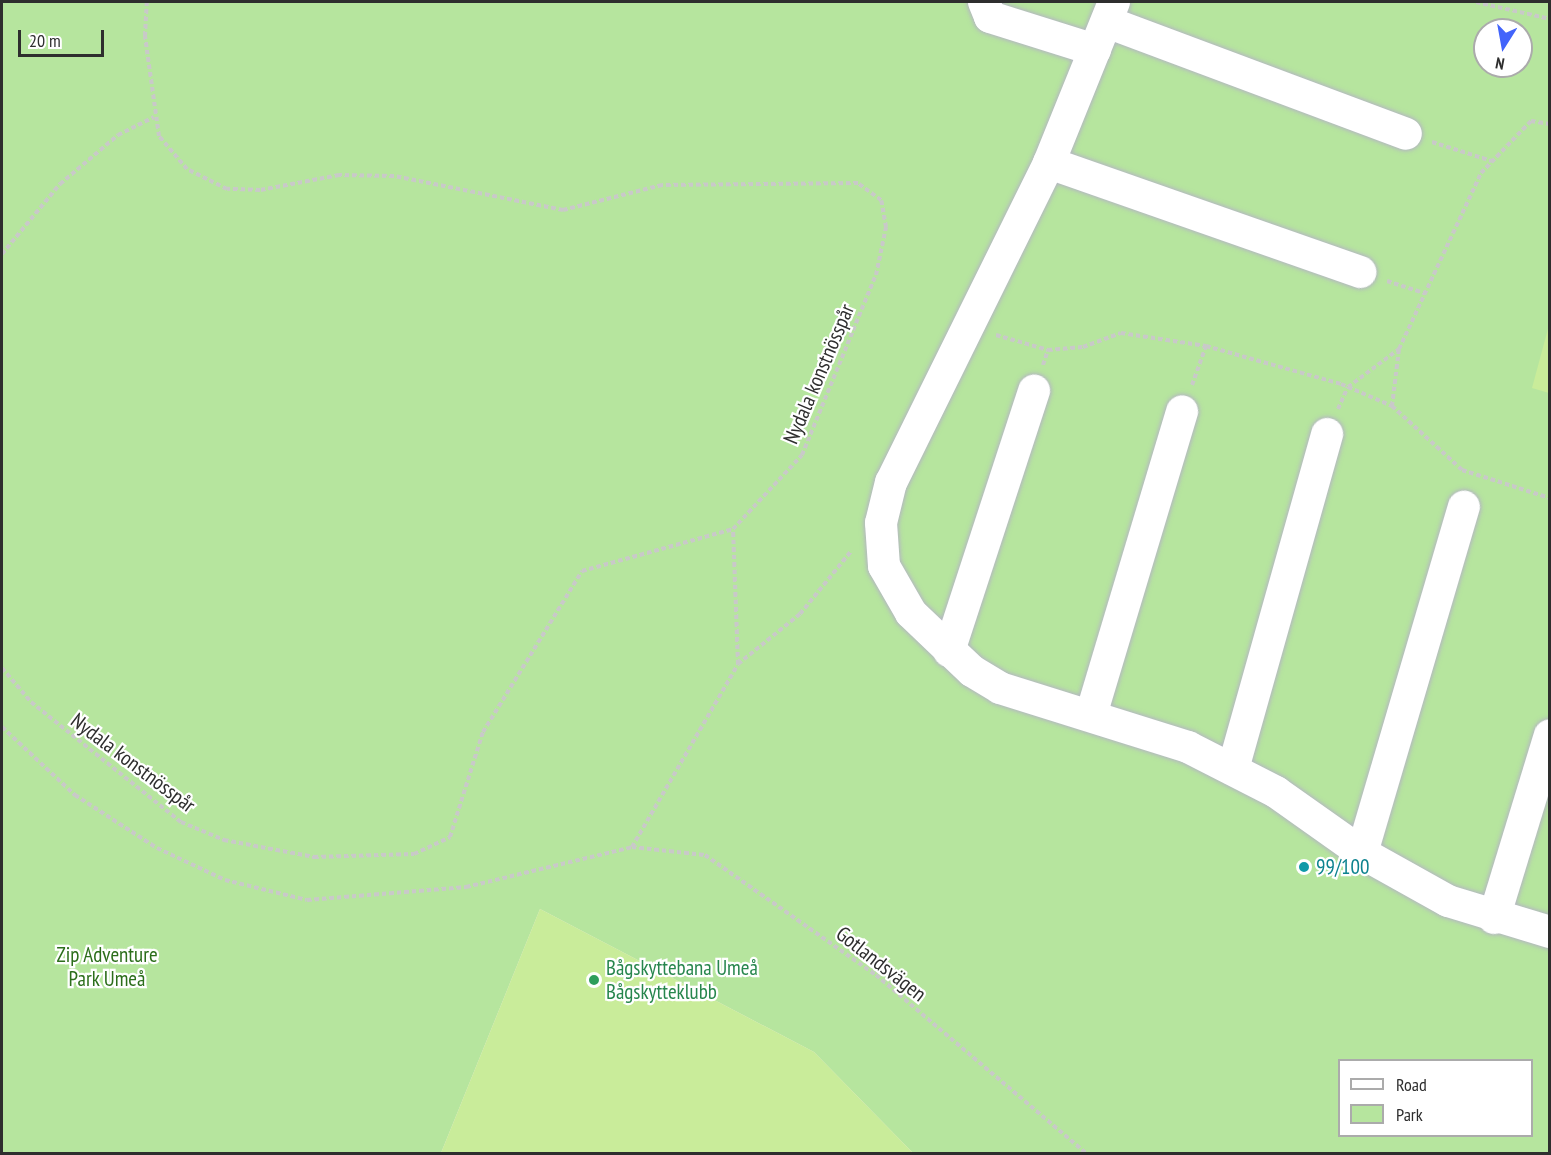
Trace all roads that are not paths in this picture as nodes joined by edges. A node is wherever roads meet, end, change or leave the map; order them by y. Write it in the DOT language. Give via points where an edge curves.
graph roads {
  1 [pos="984,2"];
  2 [pos="1105,25"];
  3 [pos="1406,134"];
  4 [pos="1049,163"];
  5 [pos="1360,272"];
  6 [pos="1034,391"];
  7 [pos="1182,411"];
  8 [pos="1327,434"];
  9 [pos="1464,507"];
  10 [pos="949,651"];
  11 [pos="1092,715"];
  12 [pos="1550,735"];
  13 [pos="1233,769"];
  14 [pos="1362,853"];
  15 [pos="1494,918"];
  16 [pos="1550,932"];
  1 -- 2 [label="lane" via="990,17"];
  2 -- 3 [label="lane"];
  2 -- 4 [label="lane"];
  4 -- 5 [label="lane"];
  4 -- 10 [label="lane" via="891,482 881,523 884,566 911,613"];
  6 -- 10 [label="lane"];
  7 -- 11 [label="lane"];
  8 -- 13 [label="lane"];
  9 -- 14 [label="lane"];
  10 -- 11 [label="lane" via="1000,688"];
  11 -- 13 [label="lane" via="1188,747"];
  12 -- 15 [label="lane"];
  13 -- 14 [label="lane" via="1276,792"];
  14 -- 15 [label="lane" via="1448,901"];
  15 -- 16 [label="lane"];
}
